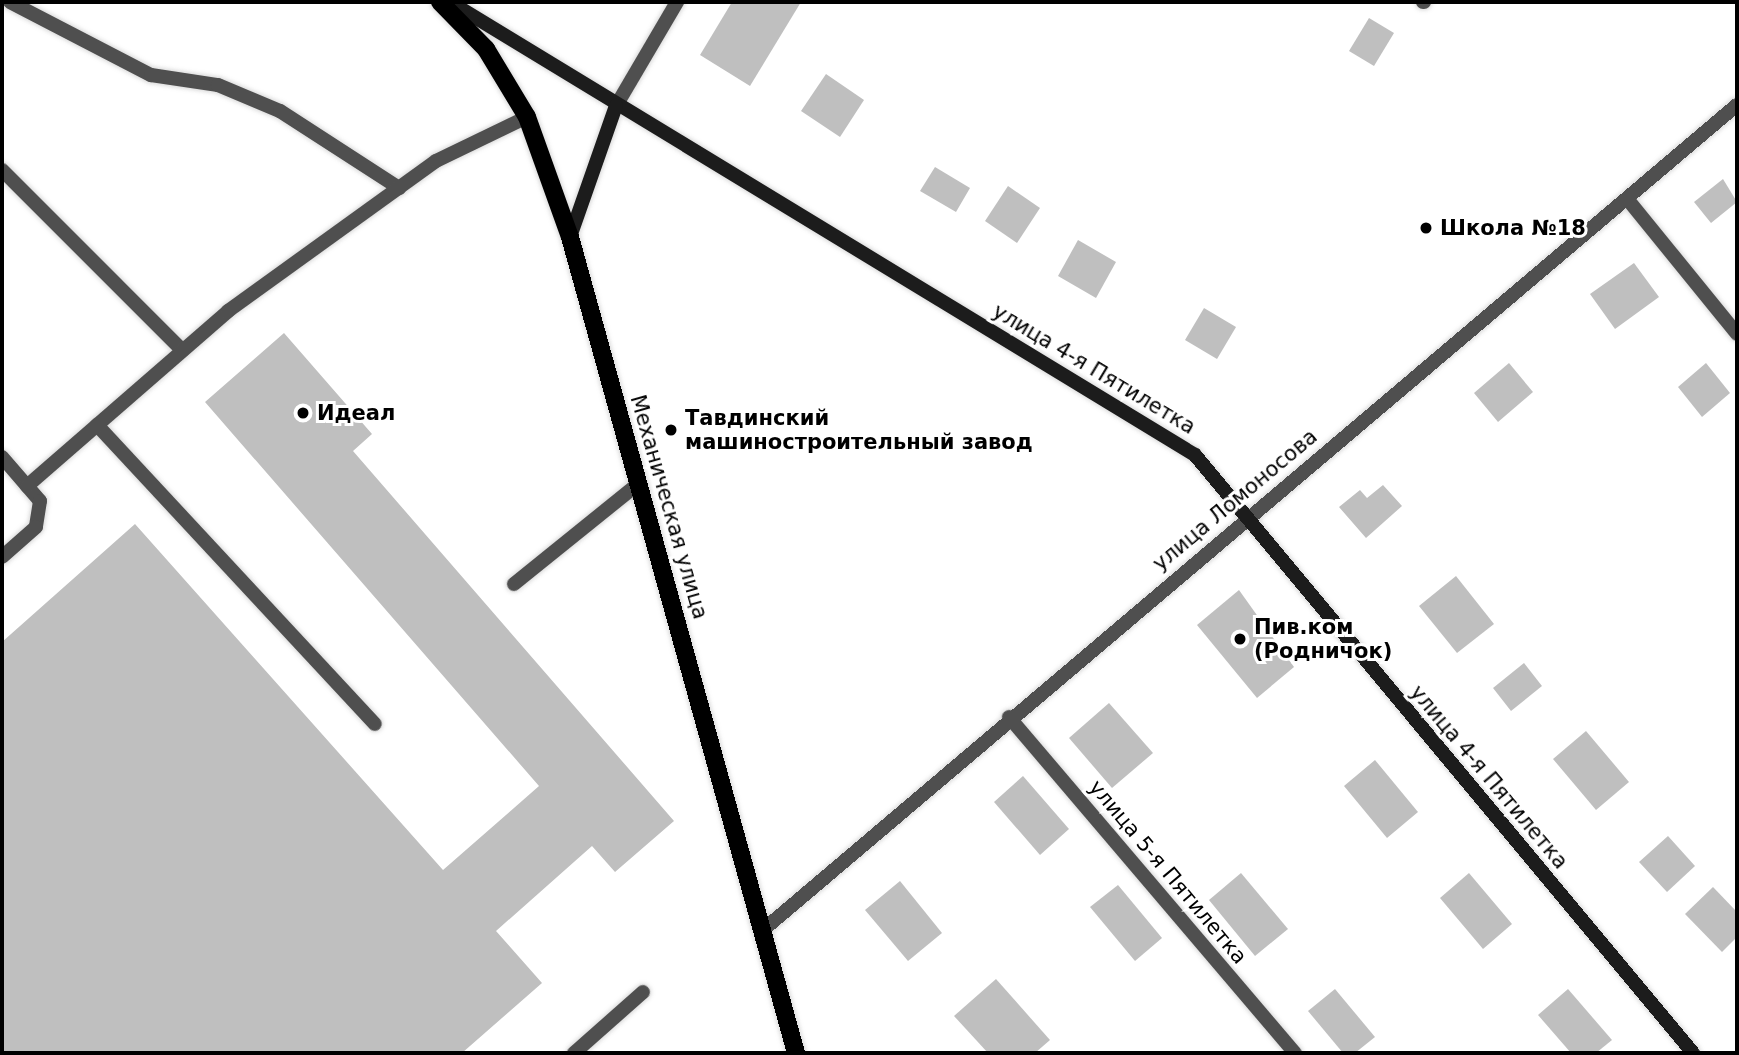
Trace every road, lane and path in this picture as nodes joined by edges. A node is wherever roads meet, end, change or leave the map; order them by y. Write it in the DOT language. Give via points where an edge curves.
graph roads {
  1 [pos="9,2"];
  2 [pos="440,2"];
  3 [pos="450,2"];
  4 [pos="677,2"];
  5 [pos="1737,105"];
  6 [pos="616,106"];
  7 [pos="527,117"];
  8 [pos="2,170"];
  9 [pos="399,188"];
  10 [pos="1629,201"];
  11 [pos="570,237"];
  12 [pos="1737,334"];
  13 [pos="182,350"];
  14 [pos="97,425"];
  15 [pos="2,457"];
  16 [pos="639,483"];
  17 [pos="27,486"];
  18 [pos="1245,518"];
  19 [pos="2,557"];
  20 [pos="514,584"];
  21 [pos="1009,717"];
  22 [pos="376,724"];
  23 [pos="763,930"];
  24 [pos="643,992"];
  25 [pos="574,1053"];
  26 [pos="796,1053"];
  27 [pos="1295,1053"];
  28 [pos="1693,1053"];
  1 -- 9 [label="street" via="152,75 218,85 280,111"];
  2 -- 7 [label="main road, Механическая улица" via="486,49"];
  3 -- 6 [label="street, улица 4-я Пятилетка"];
  4 -- 6 [label="street"];
  5 -- 10 [label="street, улица Ломоносова"];
  6 -- 11 [label="street"];
  6 -- 18 [label="street, улица 4-я Пятилетка" via="1195,455"];
  7 -- 9 [label="street" via="436,161"];
  7 -- 11 [label="main road, Механическая улица"];
  8 -- 13 [label="street"];
  9 -- 13 [label="street" via="228,311"];
  10 -- 12 [label="street"];
  10 -- 18 [label="street, улица Ломоносова"];
  11 -- 16 [label="main road, Механическая улица"];
  13 -- 14 [label="street"];
  14 -- 17 [label="street"];
  14 -- 22 [label="street"];
  15 -- 17 [label="street"];
  16 -- 20 [label="street"];
  16 -- 23 [label="main road, Механическая улица"];
  17 -- 19 [label="street" via="40,501 36,527"];
  18 -- 21 [label="street, улица Ломоносова"];
  18 -- 28 [label="street, улица 4-я Пятилетка"];
  21 -- 23 [label="street, улица Ломоносова"];
  21 -- 27 [label="street, улица 5-я Пятилетка"];
  23 -- 26 [label="main road, Механическая улица"];
  24 -- 25 [label="street"];
}
